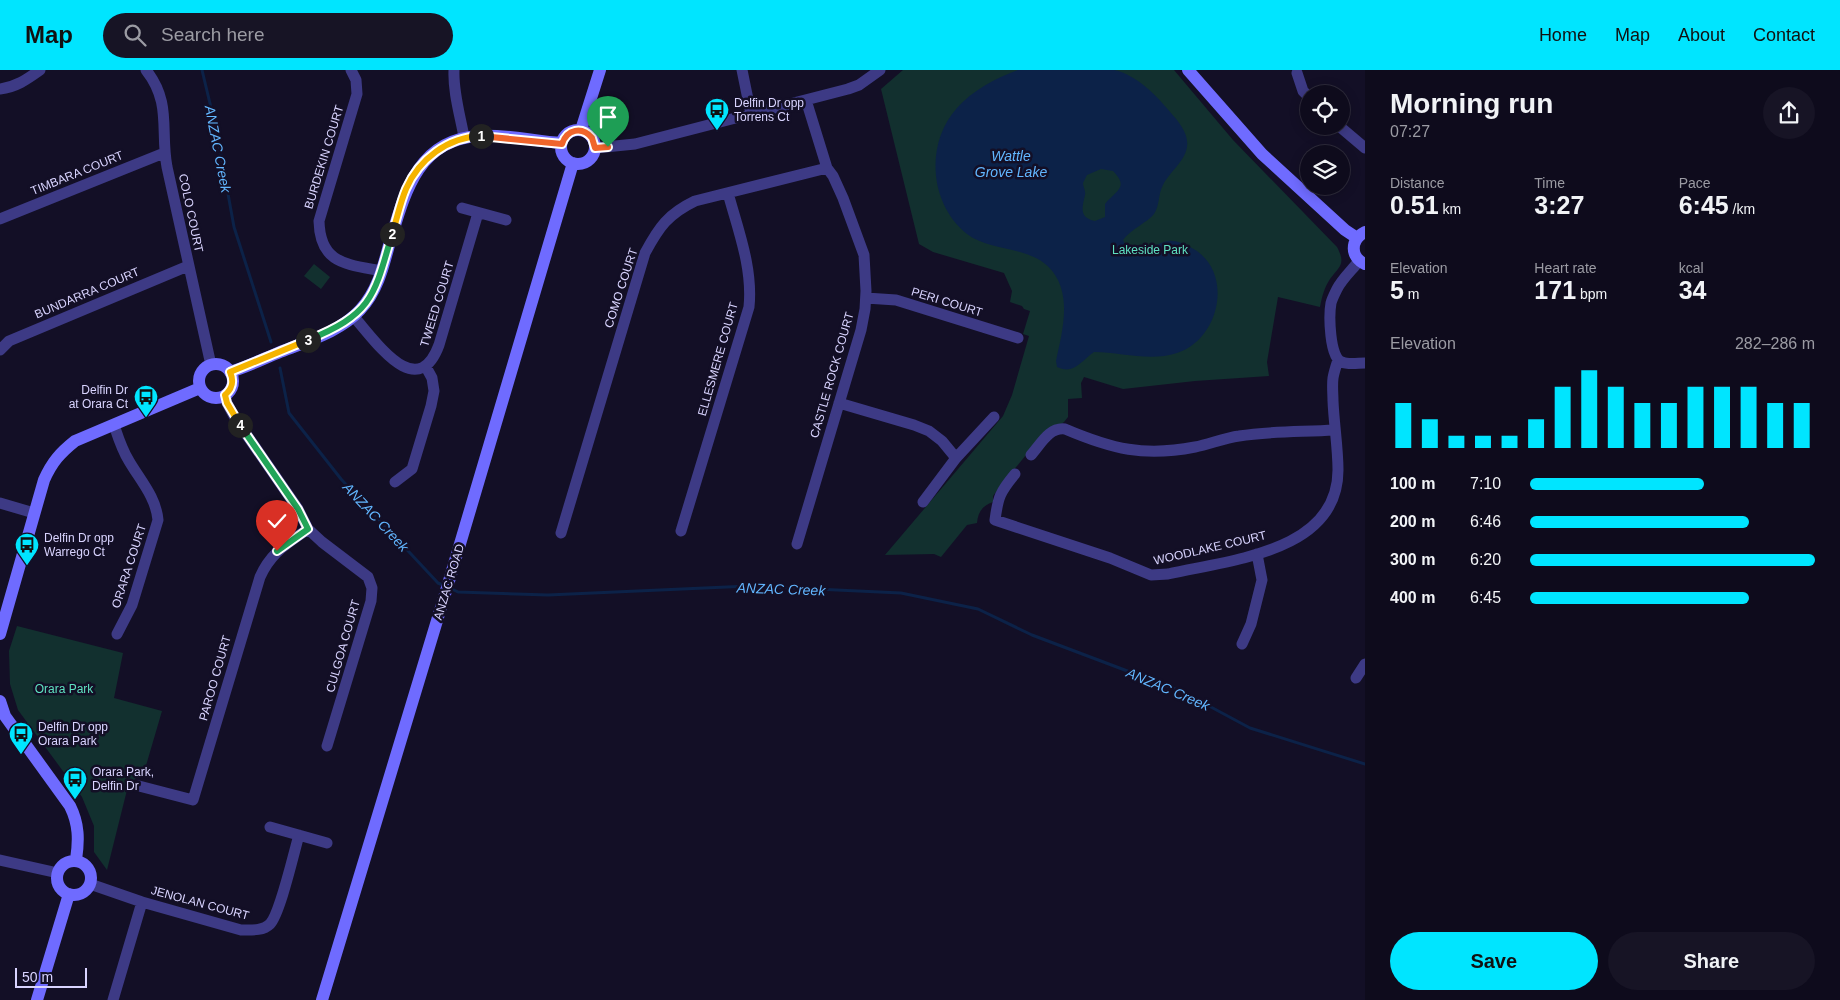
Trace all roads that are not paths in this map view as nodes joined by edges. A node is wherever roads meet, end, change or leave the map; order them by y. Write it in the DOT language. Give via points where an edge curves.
graph roads {
  1 [pos="40,70"];
  2 [pos="146,70"];
  3 [pos="352,70"];
  4 [pos="454,70"];
  5 [pos="600,70"];
  6 [pos="742,70"];
  7 [pos="880,70"];
  8 [pos="1188,70"];
  9 [pos="1296,73"];
  10 [pos="1301,85"];
  11 [pos="0,89"];
  12 [pos="806,100"];
  13 [pos="751,114"];
  14 [pos="582,130"];
  15 [pos="1350,135"];
  16 [pos="464,137"];
  17 [pos="562,144"];
  18 [pos="595,148"];
  19 [pos="1365,148"];
  20 [pos="164,153"];
  21 [pos="573,163"];
  22 [pos="827,168"];
  23 [pos="728,193"];
  24 [pos="462,208"];
  25 [pos="478,213"];
  26 [pos="0,219"];
  27 [pos="506,220"];
  28 [pos="1361,235"];
  29 [pos="1362,263"];
  30 [pos="188,266"];
  31 [pos="382,271"];
  32 [pos="866,298"];
  33 [pos="354,317"];
  34 [pos="1018,338"];
  35 [pos="0,350"];
  36 [pos="1338,360"];
  37 [pos="1365,363"];
  38 [pos="211,365"];
  39 [pos="426,367"];
  40 [pos="230,372"];
  41 [pos="200,388"];
  42 [pos="225,395"];
  43 [pos="839,403"];
  44 [pos="994,417"];
  45 [pos="114,425"];
  46 [pos="1334,430"];
  47 [pos="1031,455"];
  48 [pos="956,458"];
  49 [pos="1016,474"];
  50 [pos="395,482"];
  51 [pos="923,502"];
  52 [pos="0,503"];
  53 [pos="34,513"];
  54 [pos="308,529"];
  55 [pos="681,531"];
  56 [pos="561,533"];
  57 [pos="797,544"];
  58 [pos="1257,554"];
  59 [pos="1,626"];
  60 [pos="117,634"];
  61 [pos="1242,644"];
  62 [pos="1365,664"];
  63 [pos="1356,678"];
  64 [pos="0,701"];
  65 [pos="3,718"];
  66 [pos="327,746"];
  67 [pos="139,786"];
  68 [pos="270,827"];
  69 [pos="299,835"];
  70 [pos="327,844"];
  71 [pos="0,860"];
  72 [pos="76,860"];
  73 [pos="58,873"];
  74 [pos="90,884"];
  75 [pos="69,894"];
  76 [pos="142,902"];
  77 [pos="37,1000"];
  78 [pos="113,1000"];
  79 [pos="322,1000"];
  1 -- 11 [label="street" via="14,87"];
  2 -- 20 [label="street, COLO COURT" via="164,107"];
  3 -- 31 [label="street, BURDEKIN COURT" via="357,94 319,221 320,234 330,256"];
  4 -- 16 [label="street"];
  5 -- 14 [label="street"];
  6 -- 13 [label="street"];
  7 -- 12 [label="street" via="859,85"];
  8 -- 28 [label="street" via="1262,154 1345,230"];
  9 -- 10 [label="street"];
  12 -- 13 [label="street"];
  12 -- 22 [label="street, CASTLE ROCK COURT"];
  13 -- 18 [label="street" via="635,144"];
  14 -- 17 [label="street" via="568,133"];
  14 -- 18 [label="street" via="592,138"];
  15 -- 19 [label="street"];
  16 -- 17 [label="street" via="487,136"];
  16 -- 31 [label="street" via="434,153 413,176"];
  17 -- 21 [label="street" via="564,156"];
  18 -- 21 [label="street" via="588,161"];
  20 -- 26 [label="street, TIMBARA COURT"];
  20 -- 30 [label="street, COLO COURT"];
  21 -- 79 [label="street, ANZAC ROAD"];
  22 -- 23 [label="street, COMO COURT"];
  22 -- 32 [label="street, CASTLE ROCK COURT" via="858,235 864,255"];
  23 -- 55 [label="street, ELLESMERE COURT" via="748,272 749,307"];
  23 -- 56 [label="street, COMO COURT" via="695,201 678,210 666,221 645,253"];
  24 -- 25 [label="street"];
  25 -- 27 [label="street"];
  25 -- 39 [label="street, TWEED COURT" via="439,346"];
  28 -- 29 [label="street" via="1353,250"];
  29 -- 36 [label="street" via="1341,283 1331,303 1332,346"];
  30 -- 35 [label="street, BUNDARRA COURT" via="9,341"];
  30 -- 38 [label="street, COLO COURT"];
  31 -- 33 [label="street" via="372,294"];
  32 -- 34 [label="street, PERI COURT" via="896,300"];
  32 -- 43 [label="street, CASTLE ROCK COURT" via="861,330"];
  33 -- 39 [label="street" via="392,360 414,370"];
  33 -- 40 [label="street" via="334,329"];
  36 -- 37 [label="street" via="1342,363"];
  36 -- 46 [label="street, WOODLAKE COURT" via="1333,380"];
  38 -- 40 [label="street" via="223,365"];
  38 -- 41 [label="street" via="201,374"];
  39 -- 50 [label="street" via="434,392 431,406 412,469"];
  40 -- 42 [label="street" via="232,387"];
  41 -- 42 [label="street" via="211,397"];
  41 -- 45 [label="street"];
  42 -- 54 [label="street, CULGOA COURT" via="235,418 298,509"];
  43 -- 48 [label="street" via="929,431"];
  43 -- 57 [label="street, CASTLE ROCK COURT"];
  44 -- 48 [label="street"];
  45 -- 53 [label="street" via="75,441 51,464"];
  45 -- 60 [label="street, ORARA COURT" via="128,459 153,499 158,520 132,605"];
  46 -- 47 [label="street" via="1239,436 1194,447 1148,452 1111,446 1058,428 1049,433"];
  46 -- 58 [label="street, WOODLAKE COURT" via="1338,469 1328,507 1318,521 1298,538"];
  48 -- 51 [label="street"];
  49 -- 58 [label="street, WOODLAKE COURT" via="1001,491 995,520 1151,575"];
  52 -- 53 [label="street"];
  53 -- 59 [label="street"];
  54 -- 66 [label="street, CULGOA COURT" via="368,577 372,588 371,601"];
  54 -- 67 [label="street, PAROO COURT" via="277,551 263,570 193,800"];
  58 -- 61 [label="street" via="1262,580 1251,624"];
  62 -- 63 [label="street"];
  64 -- 65 [label="street"];
  65 -- 72 [label="street" via="72,810 78,826"];
  68 -- 69 [label="street"];
  69 -- 70 [label="street"];
  69 -- 76 [label="street, JENOLAN COURT" via="278,909 272,922 264,928 241,930"];
  71 -- 73 [label="street"];
  72 -- 73 [label="street" via="64,864"];
  72 -- 74 [label="street" via="89,868"];
  73 -- 75 [label="street" via="59,884"];
  74 -- 75 [label="street" via="84,892"];
  74 -- 76 [label="street, JENOLAN COURT"];
  75 -- 77 [label="street"];
  76 -- 78 [label="street"];
}
